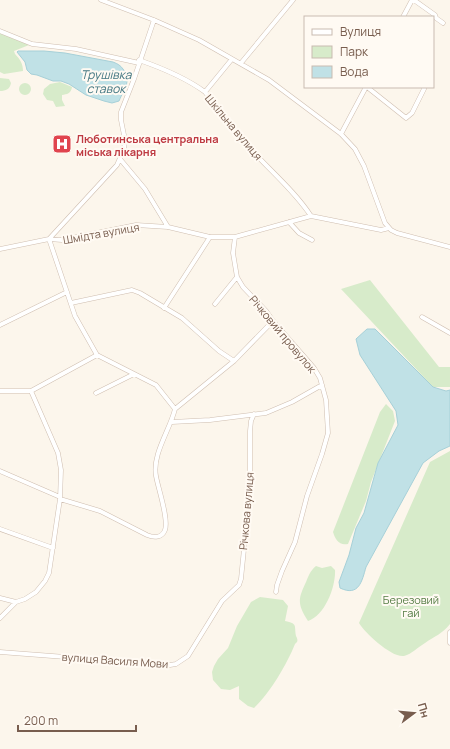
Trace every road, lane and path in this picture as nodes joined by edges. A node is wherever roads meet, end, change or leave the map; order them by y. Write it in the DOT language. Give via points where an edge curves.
graph roads {
  1 [pos="101,0"];
  2 [pos="293,0"];
  3 [pos="413,0"];
  4 [pos="404,16"];
  5 [pos="154,20"];
  6 [pos="443,24"];
  7 [pos="0,31"];
  8 [pos="232,58"];
  9 [pos="139,61"];
  10 [pos="241,63"];
  11 [pos="366,88"];
  12 [pos="368,88"];
  13 [pos="424,89"];
  14 [pos="205,92"];
  15 [pos="341,134"];
  16 [pos="120,159"];
  17 [pos="311,216"];
  18 [pos="289,222"];
  19 [pos="168,227"];
  20 [pos="389,228"];
  21 [pos="210,236"];
  22 [pos="235,238"];
  23 [pos="49,239"];
  24 [pos="312,240"];
  25 [pos="450,247"];
  26 [pos="0,249"];
  27 [pos="237,277"];
  28 [pos="67,292"];
  29 [pos="71,303"];
  30 [pos="214,304"];
  31 [pos="164,308"];
  32 [pos="422,317"];
  33 [pos="273,321"];
  34 [pos="0,326"];
  35 [pos="450,333"];
  36 [pos="97,355"];
  37 [pos="234,361"];
  38 [pos="134,374"];
  39 [pos="322,385"];
  40 [pos="0,391"];
  41 [pos="31,391"];
  42 [pos="96,393"];
  43 [pos="175,409"];
  44 [pos="254,414"];
  45 [pos="172,422"];
  46 [pos="0,471"];
  47 [pos="60,498"];
  48 [pos="0,529"];
  49 [pos="53,548"];
  50 [pos="276,592"];
  51 [pos="0,598"];
  52 [pos="222,601"];
  53 [pos="16,602"];
  54 [pos="0,618"];
  55 [pos="450,632"];
  56 [pos="450,643"];
  57 [pos="0,652"];
  1 -- 5 [label="street"];
  2 -- 10 [label="street"];
  3 -- 4 [label="street"];
  3 -- 6 [label="street" via="435,15"];
  5 -- 8 [label="street"];
  5 -- 9 [label="street"];
  7 -- 9 [label="street, Шкільна вулиця" via="32,44"];
  8 -- 10 [label="street"];
  8 -- 14 [label="street"];
  9 -- 14 [label="street, Шкільна вулиця" via="160,68"];
  9 -- 16 [label="street" via="121,112 125,140"];
  10 -- 15 [label="street" via="269,80"];
  11 -- 15 [label="street"];
  12 -- 13 [label="street" via="406,118 412,113"];
  14 -- 17 [label="street, Шкільна вулиця" via="241,139"];
  15 -- 20 [label="street" via="355,150 382,217"];
  16 -- 19 [label="street" via="145,189"];
  16 -- 23 [label="street"];
  17 -- 18 [label="street, Шмідта вулиця"];
  17 -- 20 [label="street, Шмідта вулиця" via="382,230"];
  18 -- 22 [label="street, Шмідта вулиця"];
  18 -- 24 [label="street" via="299,233"];
  19 -- 21 [label="street, Шмідта вулиця"];
  19 -- 23 [label="street, Шмідта вулиця" via="136,225 62,240"];
  20 -- 25 [label="street" via="397,233"];
  21 -- 22 [label="street, Шмідта вулиця"];
  21 -- 31 [label="street"];
  22 -- 27 [label="street, Річковий провулок" via="233,252"];
  23 -- 26 [label="street, Шмідта вулиця"];
  23 -- 28 [label="street"];
  27 -- 30 [label="street"];
  27 -- 33 [label="street, Річковий провулок" via="243,288"];
  28 -- 29 [label="street"];
  28 -- 34 [label="street"];
  29 -- 31 [label="street" via="132,290"];
  29 -- 36 [label="street" via="75,316"];
  31 -- 37 [label="street" via="182,318"];
  32 -- 35 [label="street"];
  33 -- 37 [label="street"];
  33 -- 39 [label="street, Річковий провулок" via="307,360"];
  36 -- 38 [label="street"];
  36 -- 41 [label="street"];
  37 -- 43 [label="street"];
  38 -- 42 [label="street"];
  38 -- 43 [label="street" via="156,385"];
  39 -- 44 [label="street" via="273,410"];
  39 -- 50 [label="street, Річковий провулок" via="326,400 328,433 295,542"];
  40 -- 41 [label="street"];
  41 -- 47 [label="street" via="58,453 61,470"];
  43 -- 45 [label="street"];
  44 -- 45 [label="street"];
  44 -- 52 [label="street, Річкова вулиця" via="250,431 250,489 241,579 239,585"];
  45 -- 47 [label="street" via="155,467 166,526 161,536 152,537 100,511"];
  46 -- 47 [label="street"];
  47 -- 49 [label="street"];
  48 -- 49 [label="street"];
  49 -- 53 [label="street" via="49,573 45,581 36,592"];
  51 -- 53 [label="street"];
  52 -- 57 [label="street, вулиця Василя Мови" via="188,656 170,665"];
  53 -- 54 [label="street"];
  55 -- 56 [label="street"];
}
